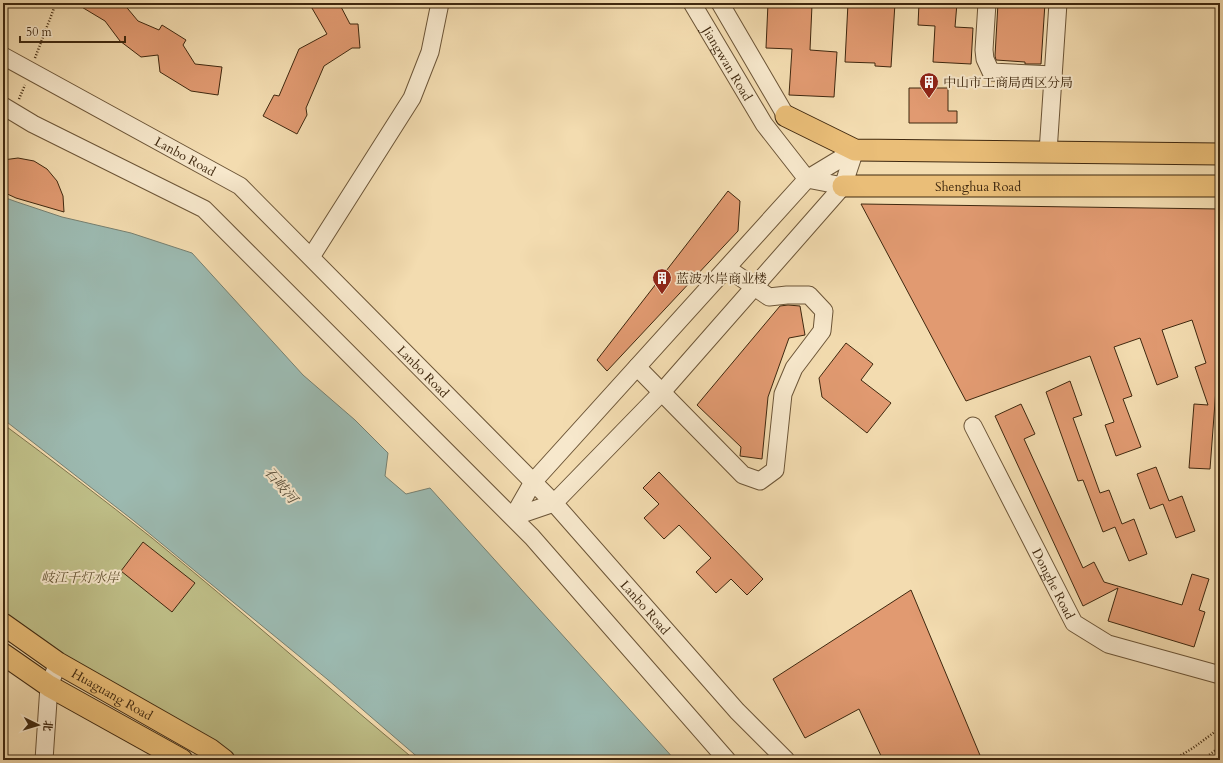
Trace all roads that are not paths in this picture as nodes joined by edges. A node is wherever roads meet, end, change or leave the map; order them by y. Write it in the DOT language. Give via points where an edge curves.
graph roads {
  1 [pos="440,3"];
  2 [pos="692,3"];
  3 [pos="720,3"];
  4 [pos="987,3"];
  5 [pos="1058,3"];
  6 [pos="3,56"];
  7 [pos="1053,75"];
  8 [pos="3,106"];
  9 [pos="786,116"];
  10 [pos="855,150"];
  11 [pos="1048,152"];
  12 [pos="1220,154"];
  13 [pos="808,179"];
  14 [pos="843,186"];
  15 [pos="1220,186"];
  16 [pos="311,257"];
  17 [pos="727,268"];
  18 [pos="754,287"];
  19 [pos="637,367"];
  20 [pos="662,392"];
  21 [pos="973,426"];
  22 [pos="533,482"];
  23 [pos="554,503"];
  24 [pos="513,517"];
  25 [pos="3,624"];
  26 [pos="3,654"];
  27 [pos="58,663"];
  28 [pos="1220,675"];
  29 [pos="49,686"];
  30 [pos="44,760"];
  31 [pos="182,760"];
  32 [pos="224,760"];
  33 [pos="727,760"];
  34 [pos="786,760"];
  1 -- 16 [label="street" via="430,52 412,98"];
  2 -- 13 [label="street, Jiangwan Road" via="764,124"];
  3 -- 9 [label="street, Jiangwan Road"];
  4 -- 7 [label="street" via="984,50 991,72"];
  5 -- 7 [label="street"];
  6 -- 16 [label="street, Lanbo Road" via="240,186"];
  7 -- 11 [label="street"];
  8 -- 24 [label="street" via="33,124 204,209"];
  9 -- 10 [label="main road"];
  10 -- 11 [label="main road"];
  10 -- 13 [label="street"];
  10 -- 14 [label="street"];
  11 -- 12 [label="main road"];
  13 -- 14 [label="street, Shenghua Road"];
  13 -- 17 [label="street"];
  14 -- 15 [label="main road, Shenghua Road"];
  14 -- 18 [label="street"];
  16 -- 22 [label="street, Lanbo Road"];
  17 -- 18 [label="street"];
  17 -- 19 [label="street"];
  18 -- 20 [label="street"];
  18 -- 20 [label="street" via="769,297 809,295 824,311 822,331 794,368 783,394 775,470 760,481 742,475"];
  19 -- 20 [label="street"];
  19 -- 22 [label="street"];
  20 -- 23 [label="street"];
  21 -- 28 [label="street, Donghe Road" via="1074,623 1108,644"];
  22 -- 23 [label="street, Lanbo Road"];
  22 -- 24 [label="street"];
  23 -- 24 [label="street"];
  23 -- 34 [label="street, Lanbo Road" via="737,711"];
  24 -- 33 [label="street"];
  25 -- 27 [label="main road, Huaguang Road"];
  26 -- 29 [label="main road, Huaguang Road"];
  27 -- 29 [label="street"];
  27 -- 32 [label="main road, Huaguang Road" via="211,750"];
  29 -- 30 [label="street"];
  29 -- 31 [label="main road, Huaguang Road"];
}
